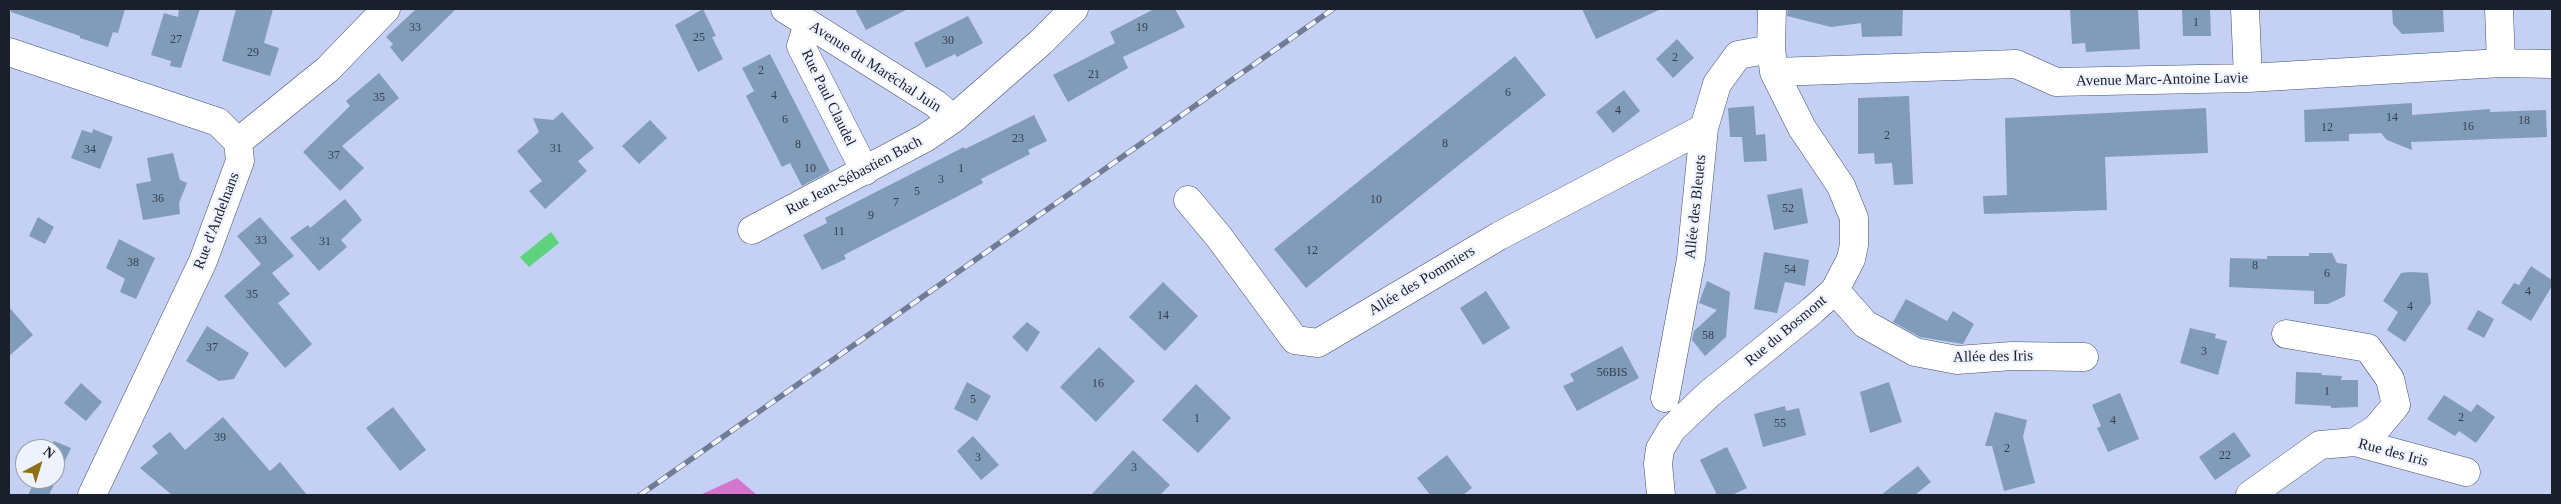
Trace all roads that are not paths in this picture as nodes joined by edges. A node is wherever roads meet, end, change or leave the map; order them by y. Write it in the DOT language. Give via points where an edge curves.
graph roads {
  1 [pos="386,9"];
  2 [pos="785,9"];
  3 [pos="1074,9"];
  4 [pos="1772,9"];
  5 [pos="2245,9"];
  6 [pos="2499,9"];
  7 [pos="808,24"];
  8 [pos="9,52"];
  9 [pos="1773,60"];
  10 [pos="2501,63"];
  11 [pos="2552,64"];
  12 [pos="2248,78"];
  13 [pos="953,119"];
  14 [pos="1704,128"];
  15 [pos="238,142"];
  16 [pos="865,171"];
  17 [pos="1188,200"];
  18 [pos="752,230"];
  19 [pos="1835,290"];
  20 [pos="2286,334"];
  21 [pos="2084,357"];
  22 [pos="1665,398"];
  23 [pos="2355,442"];
  24 [pos="2466,472"];
  25 [pos="92,495"];
  26 [pos="1661,495"];
  27 [pos="2250,495"];
  1 -- 15 [label="street" via="328,69"];
  2 -- 7 [label="street, Avenue du Maréchal Juin"];
  3 -- 13 [label="street, Avenue du Maréchal Juin"];
  4 -- 9 [label="street, Rue du Bosmont"];
  5 -- 12 [label="street"];
  6 -- 10 [label="street"];
  7 -- 13 [label="street, Avenue du Maréchal Juin" via="936,104"];
  7 -- 16 [label="street, Rue Paul Claudel" via="801,46"];
  8 -- 15 [label="street" via="218,122"];
  9 -- 12 [label="street, Avenue Marc-Antoine Lavie" via="2016,64 2056,82"];
  9 -- 14 [label="street, Allée des Bleuets" via="1738,55 1717,84"];
  9 -- 19 [label="street, Rue du Bosmont" via="1802,128 1841,186 1854,218 1851,259"];
  10 -- 11 [label="street, Avenue Marc-Antoine Lavie"];
  10 -- 12 [label="street, Avenue Marc-Antoine Lavie"];
  13 -- 16 [label="street, Rue Jean-Sébastien Bach"];
  14 -- 17 [label="street, Allée des Pommiers" via="1499,236 1318,343 1295,340"];
  14 -- 22 [label="street, Allée des Bleuets" via="1691,259"];
  15 -- 25 [label="street, Rue d'Andelnans" via="240,162 203,261"];
  16 -- 18 [label="street, Rue Jean-Sébastien Bach"];
  19 -- 21 [label="street, Allée des Iris" via="1865,324 1915,352 1957,360 2012,356"];
  19 -- 26 [label="street, Rue du Bosmont" via="1709,394 1672,429 1660,449"];
  20 -- 23 [label="street" via="2368,348 2390,379 2396,405 2376,429"];
  23 -- 24 [label="street, Rue des Iris"];
  23 -- 27 [label="street, Rue des Iris" via="2320,445"];
}
